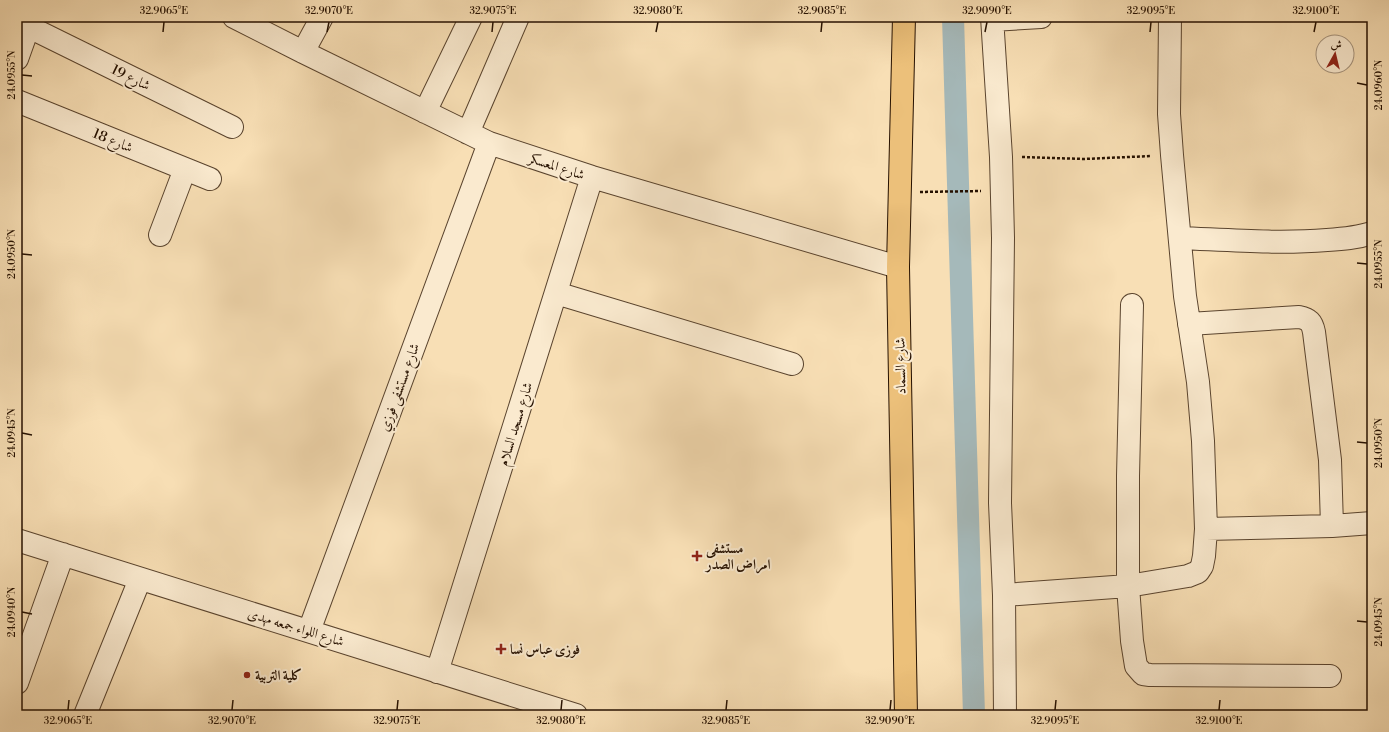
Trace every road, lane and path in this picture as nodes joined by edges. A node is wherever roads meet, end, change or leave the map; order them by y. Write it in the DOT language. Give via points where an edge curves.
graph roads {
  1 [pos="234,17"];
  2 [pos="322,17"];
  3 [pos="470,17"];
  4 [pos="518,17"];
  5 [pos="904,17"];
  6 [pos="1041,17"];
  7 [pos="1170,17"];
  8 [pos="992,19"];
  9 [pos="26,29"];
  10 [pos="303,52"];
  11 [pos="17,59"];
  12 [pos="17,101"];
  13 [pos="425,112"];
  14 [pos="232,127"];
  15 [pos="468,132"];
  16 [pos="489,143"];
  17 [pos="1172,155"];
  18 [pos="1001,157"];
  19 [pos="185,169"];
  20 [pos="592,177"];
  21 [pos="210,179"];
  22 [pos="987,190"];
  23 [pos="925,192"];
  24 [pos="1372,233"];
  25 [pos="160,235"];
  26 [pos="1180,238"];
  27 [pos="898,266"];
  28 [pos="556,293"];
  29 [pos="1132,305"];
  30 [pos="1189,324"];
  31 [pos="792,364"];
  32 [pos="1372,523"];
  33 [pos="1332,526"];
  34 [pos="1206,529"];
  35 [pos="17,540"];
  36 [pos="63,554"];
  37 [pos="140,579"];
  38 [pos="1128,586"];
  39 [pos="1004,595"];
  40 [pos="309,631"];
  41 [pos="438,672"];
  42 [pos="1330,676"];
  43 [pos="17,683"];
  44 [pos="85,715"];
  45 [pos="576,715"];
  46 [pos="906,715"];
  47 [pos="1005,715"];
  1 -- 10 [label="street, شارع المعسكر"];
  2 -- 10 [label="street"];
  3 -- 13 [label="street"];
  4 -- 15 [label="street"];
  5 -- 27 [label="highway, شارع السماد"];
  6 -- 8 [label="street"];
  7 -- 17 [label="street" via="1169,114"];
  8 -- 18 [label="street"];
  9 -- 11 [label="street"];
  9 -- 14 [label="street, شارع 19"];
  10 -- 13 [label="street, شارع المعسكر"];
  12 -- 19 [label="street, شارع 18"];
  13 -- 15 [label="street, شارع المعسكر"];
  15 -- 16 [label="street, شارع المعسكر"];
  16 -- 20 [label="street, شارع المعسكر"];
  16 -- 40 [label="street, شارع مستشفى فوزي"];
  17 -- 18 [label="path" via="1084,159"];
  17 -- 26 [label="street"];
  18 -- 39 [label="street" via="1003,246 1000,503"];
  19 -- 21 [label="street, شارع 18"];
  19 -- 25 [label="street"];
  20 -- 27 [label="street, شارع المعسكر"];
  20 -- 28 [label="street, شارع مسجد السلام"];
  22 -- 23 [label="path"];
  24 -- 26 [label="street" via="1352,238 1308,242"];
  26 -- 30 [label="street"];
  27 -- 46 [label="highway, شارع السماد"];
  28 -- 31 [label="street"];
  28 -- 41 [label="street, شارع مسجد السلام"];
  29 -- 38 [label="street"];
  30 -- 33 [label="street" via="1299,317 1307,318 1312,323 1330,460"];
  30 -- 34 [label="street" via="1198,382 1203,441"];
  32 -- 33 [label="street"];
  33 -- 34 [label="street"];
  34 -- 38 [label="street" via="1204,556 1198,572"];
  35 -- 36 [label="street, شارع اللواء جمعه مهدى"];
  36 -- 37 [label="street, شارع اللواء جمعه مهدى"];
  36 -- 43 [label="street"];
  37 -- 40 [label="street, شارع اللواء جمعه مهدى"];
  37 -- 44 [label="street"];
  38 -- 39 [label="street"];
  38 -- 42 [label="street" via="1136,666 1143,674"];
  39 -- 47 [label="street"];
  40 -- 41 [label="street, شارع اللواء جمعه مهدى"];
  41 -- 45 [label="street, شارع اللواء جمعه مهدى"];
}
